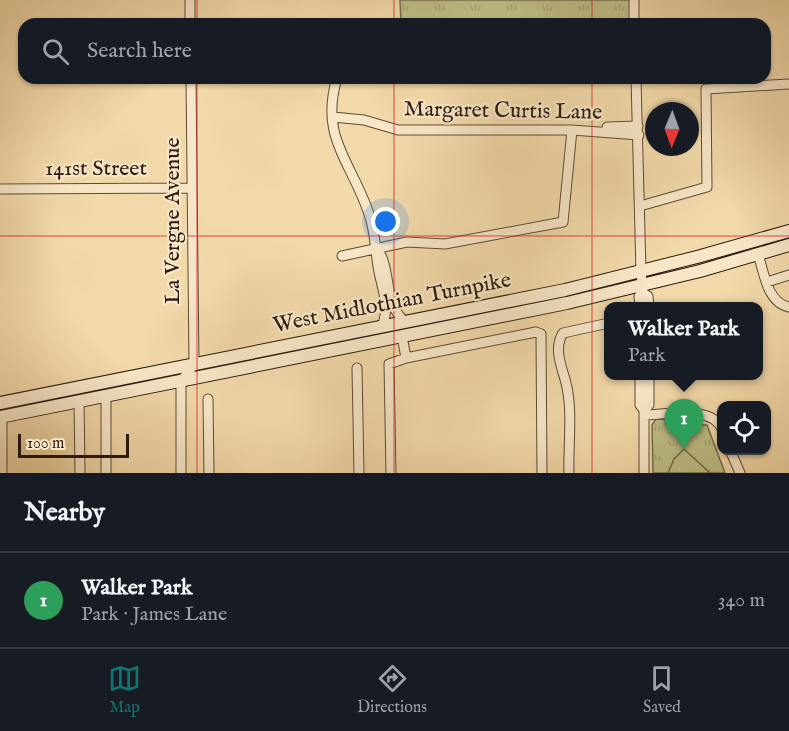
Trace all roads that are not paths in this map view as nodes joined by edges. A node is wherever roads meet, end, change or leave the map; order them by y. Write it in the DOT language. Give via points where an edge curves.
graph roads {
  1 [pos="190,0"];
  2 [pos="634,0"];
  3 [pos="190,18"];
  4 [pos="634,18"];
  5 [pos="191,84"];
  6 [pos="336,84"];
  7 [pos="636,84"];
  8 [pos="789,84"];
  9 [pos="333,117"];
  10 [pos="572,130"];
  11 [pos="638,130"];
  12 [pos="192,188"];
  13 [pos="0,189"];
  14 [pos="640,206"];
  15 [pos="789,231"];
  16 [pos="789,245"];
  17 [pos="377,248"];
  18 [pos="758,254"];
  19 [pos="342,256"];
  20 [pos="641,272"];
  21 [pos="789,274"];
  22 [pos="767,282"];
  23 [pos="643,289"];
  24 [pos="640,302"];
  25 [pos="649,302"];
  26 [pos="789,307"];
  27 [pos="604,323"];
  28 [pos="394,324"];
  29 [pos="402,336"];
  30 [pos="406,358"];
  31 [pos="194,365"];
  32 [pos="357,368"];
  33 [pos="640,380"];
  34 [pos="649,380"];
  35 [pos="181,381"];
  36 [pos="106,396"];
  37 [pos="208,399"];
  38 [pos="80,401"];
  39 [pos="0,403"];
  40 [pos="644,413"];
  41 [pos="1,417"];
  42 [pos="717,420"];
  43 [pos="732,455"];
  44 [pos="2,473"];
  45 [pos="80,473"];
  46 [pos="105,473"];
  47 [pos="181,473"];
  48 [pos="209,473"];
  49 [pos="359,473"];
  50 [pos="391,473"];
  51 [pos="542,473"];
  52 [pos="569,473"];
  53 [pos="644,473"];
  54 [pos="740,473"];
  1 -- 3 [label="street"];
  2 -- 4 [label="street"];
  5 -- 12 [label="street, La Vergne Avenue"];
  6 -- 9 [label="street"];
  7 -- 11 [label="street"];
  8 -- 14 [label="street" via="706,89 707,187"];
  9 -- 10 [label="street, Margaret Curtis Lane" via="405,130"];
  9 -- 17 [label="street" via="336,144 366,205"];
  10 -- 11 [label="street, Margaret Curtis Lane"];
  10 -- 17 [label="street" via="563,222 445,244 413,241"];
  11 -- 14 [label="street"];
  12 -- 13 [label="street, 141st Street"];
  12 -- 31 [label="street, La Vergne Avenue"];
  14 -- 20 [label="street"];
  15 -- 20 [label="main road, West Midlothian Turnpike"];
  16 -- 18 [label="main road, West Midlothian Turnpike"];
  17 -- 19 [label="street"];
  17 -- 28 [label="street" via="382,256"];
  17 -- 28 [label="street" via="387,309"];
  18 -- 22 [label="street"];
  18 -- 23 [label="main road, West Midlothian Turnpike"];
  20 -- 23 [label="street"];
  20 -- 28 [label="main road, West Midlothian Turnpike"];
  21 -- 22 [label="street"];
  22 -- 26 [label="street" via="776,302"];
  23 -- 24 [label="street"];
  23 -- 25 [label="street"];
  23 -- 29 [label="main road, West Midlothian Turnpike"];
  27 -- 52 [label="street" via="563,333 560,338 559,359 567,390"];
  28 -- 29 [label="main road"];
  28 -- 31 [label="main road, West Midlothian Turnpike"];
  29 -- 30 [label="street"];
  29 -- 35 [label="main road, West Midlothian Turnpike"];
  30 -- 50 [label="street" via="390,364"];
  30 -- 51 [label="street" via="541,334"];
  31 -- 35 [label="street"];
  31 -- 39 [label="main road, West Midlothian Turnpike"];
  32 -- 49 [label="street"];
  33 -- 40 [label="street" via="640,405"];
  34 -- 40 [label="street" via="649,405"];
  35 -- 36 [label="main road, West Midlothian Turnpike"];
  35 -- 47 [label="street"];
  36 -- 38 [label="main road, West Midlothian Turnpike"];
  36 -- 46 [label="street"];
  37 -- 48 [label="street"];
  38 -- 41 [label="main road, West Midlothian Turnpike"];
  38 -- 45 [label="street"];
  40 -- 42 [label="street" via="707,415"];
  40 -- 53 [label="street"];
  41 -- 44 [label="street"];
  43 -- 54 [label="street"];
}
